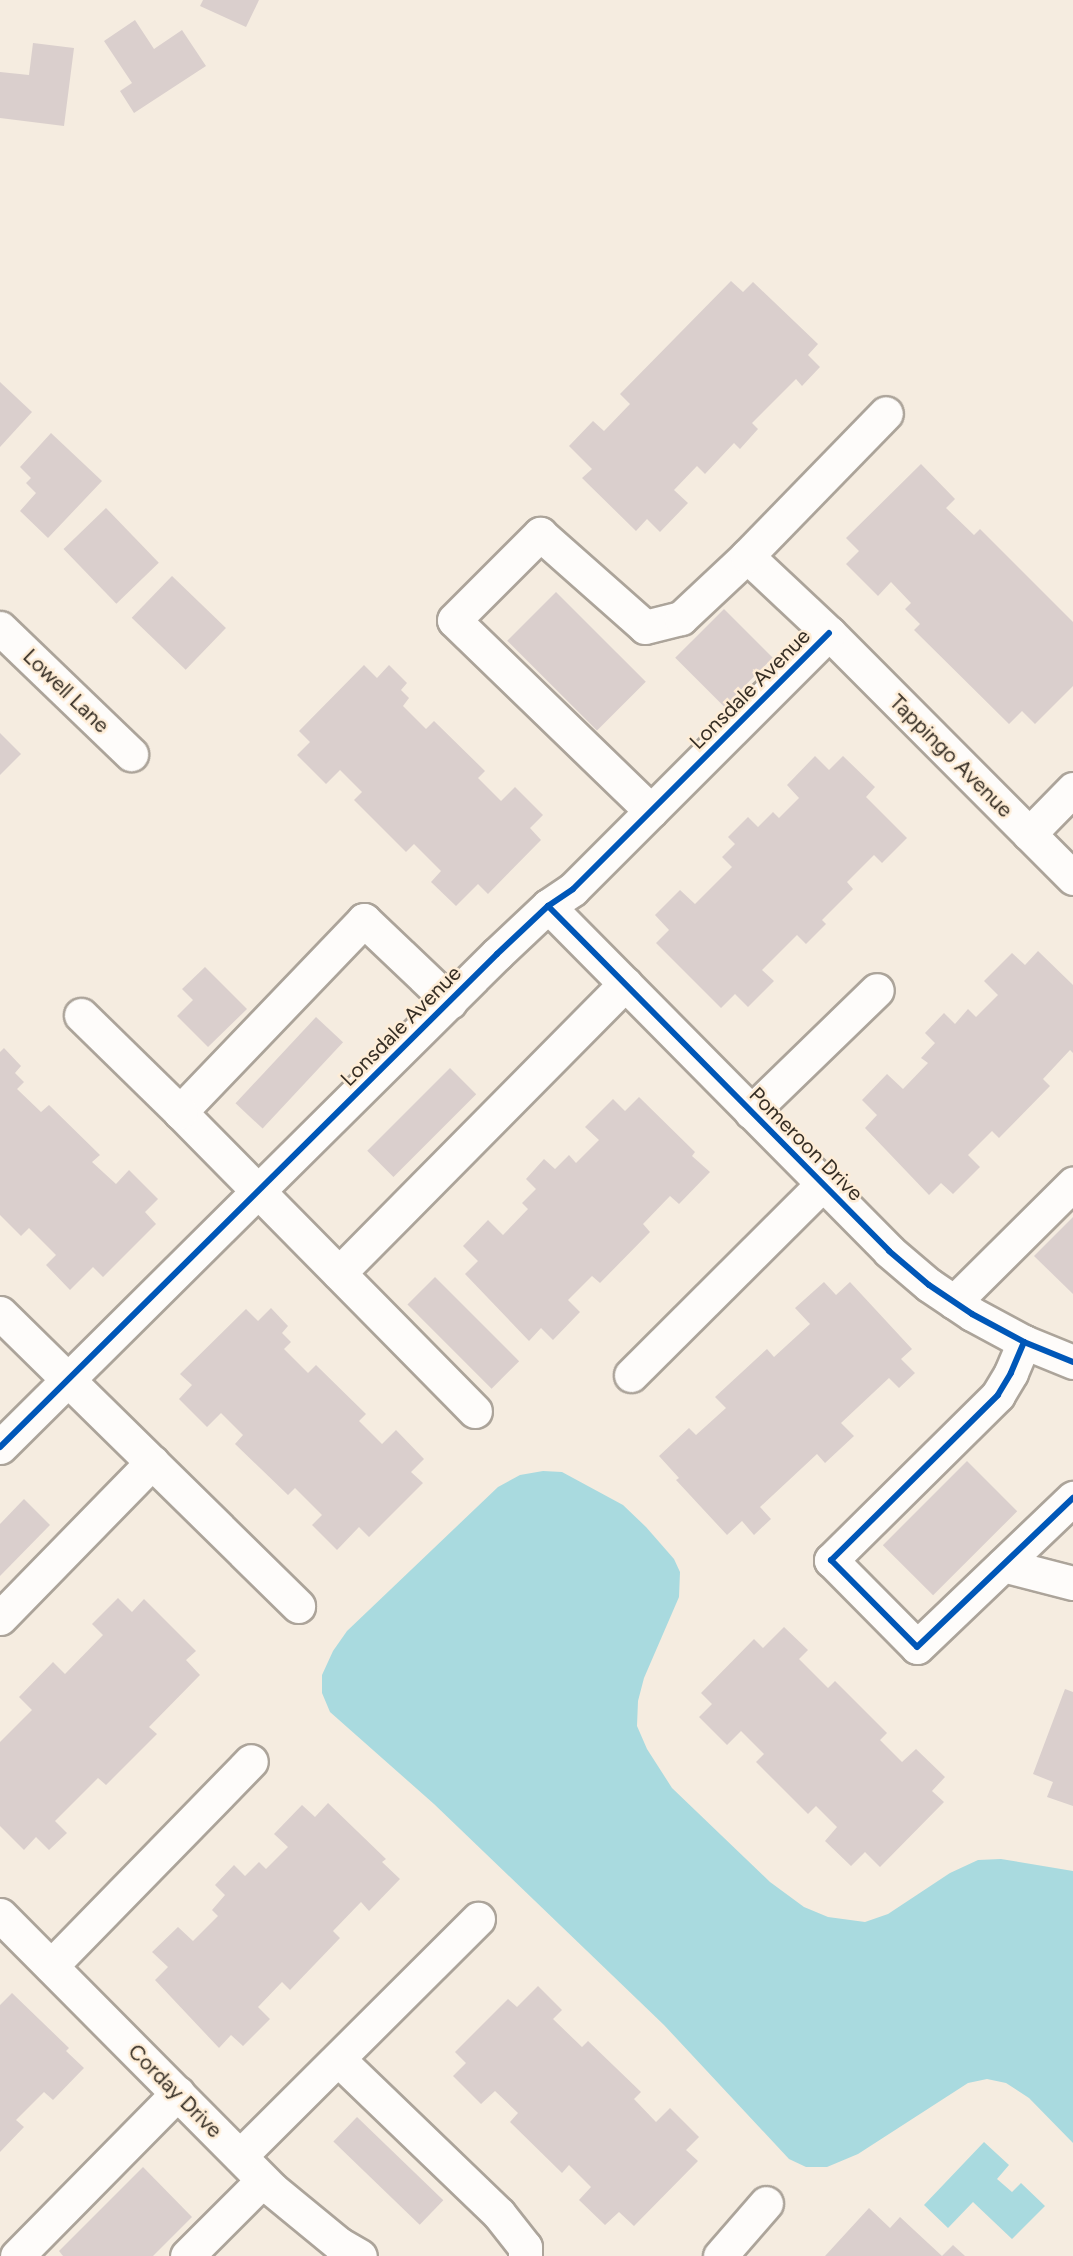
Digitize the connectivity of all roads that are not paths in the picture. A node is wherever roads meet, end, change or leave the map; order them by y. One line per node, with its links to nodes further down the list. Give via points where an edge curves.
1 (886, 413): 2 (street)
2 (747, 556): 4 (street, Tappingo Avenue); 7 (street, via 681,618 645,627 540,534 454,620)
3 (0, 628): 5 (street, Lowell Lane)
4 (829, 633): 7 (street, Lonsdale Avenue); 8 (street, Tappingo Avenue)
5 (131, 754)
6 (1073, 789): 8 (street)
7 (651, 811): 10 (street, Lonsdale Avenue, via 573,889)
8 (1029, 834): 9 (street, Tappingo Avenue)
9 (1073, 878)
10 (548, 906): 11 (street, Pomeroon Drive); 13 (street, Lonsdale Avenue)
11 (625, 984): 15 (street, Pomeroon Drive); 20 (street)
12 (877, 990): 15 (street)
13 (450, 1002): 16 (street, via 364,920); 19 (street, Lonsdale Avenue)
14 (81, 1015): 16 (street)
15 (751, 1112): 17 (street, Pomeroon Drive)
16 (180, 1113): 19 (street)
17 (823, 1184): 21 (street, Pomeroon Drive, via 889,1251); 25 (street)
18 (1073, 1184): 21 (street)
19 (257, 1192): 20 (street); 26 (street, Lonsdale Avenue)
20 (339, 1273): 27 (street)
21 (954, 1302): 23 (street, Pomeroon Drive)
22 (0, 1313): 26 (street)
23 (1024, 1342): 24 (street, Pomeroon Drive); 31 (street, via 998,1395 831,1560 917,1647)
24 (1073, 1362)
25 (630, 1375)
26 (69, 1379): 28 (street, Lonsdale Avenue); 29 (street)
27 (475, 1411)
28 (0, 1447)
29 (152, 1462): 33 (street); 34 (street)
30 (1073, 1498): 31 (street)
31 (1003, 1565): 32 (street)
32 (1073, 1583)
33 (298, 1606)
34 (0, 1618)
35 (251, 1761): 38 (street)
36 (0, 1914): 38 (street, Corday Drive)
37 (478, 1918): 39 (street)
38 (51, 1966): 40 (street, Corday Drive)
39 (338, 2059): 41 (street); 47 (street, via 499,2214 525,2247)
40 (178, 2093): 41 (street, Corday Drive); 44 (street)
41 (240, 2156): 42 (street, Corday Drive)
42 (263, 2180): 45 (street); 46 (street, Corday Drive, via 295,2210)
43 (766, 2203): 48 (street)
44 (17, 2256)
45 (187, 2256)
46 (360, 2256)
47 (525, 2256)
48 (720, 2256)

